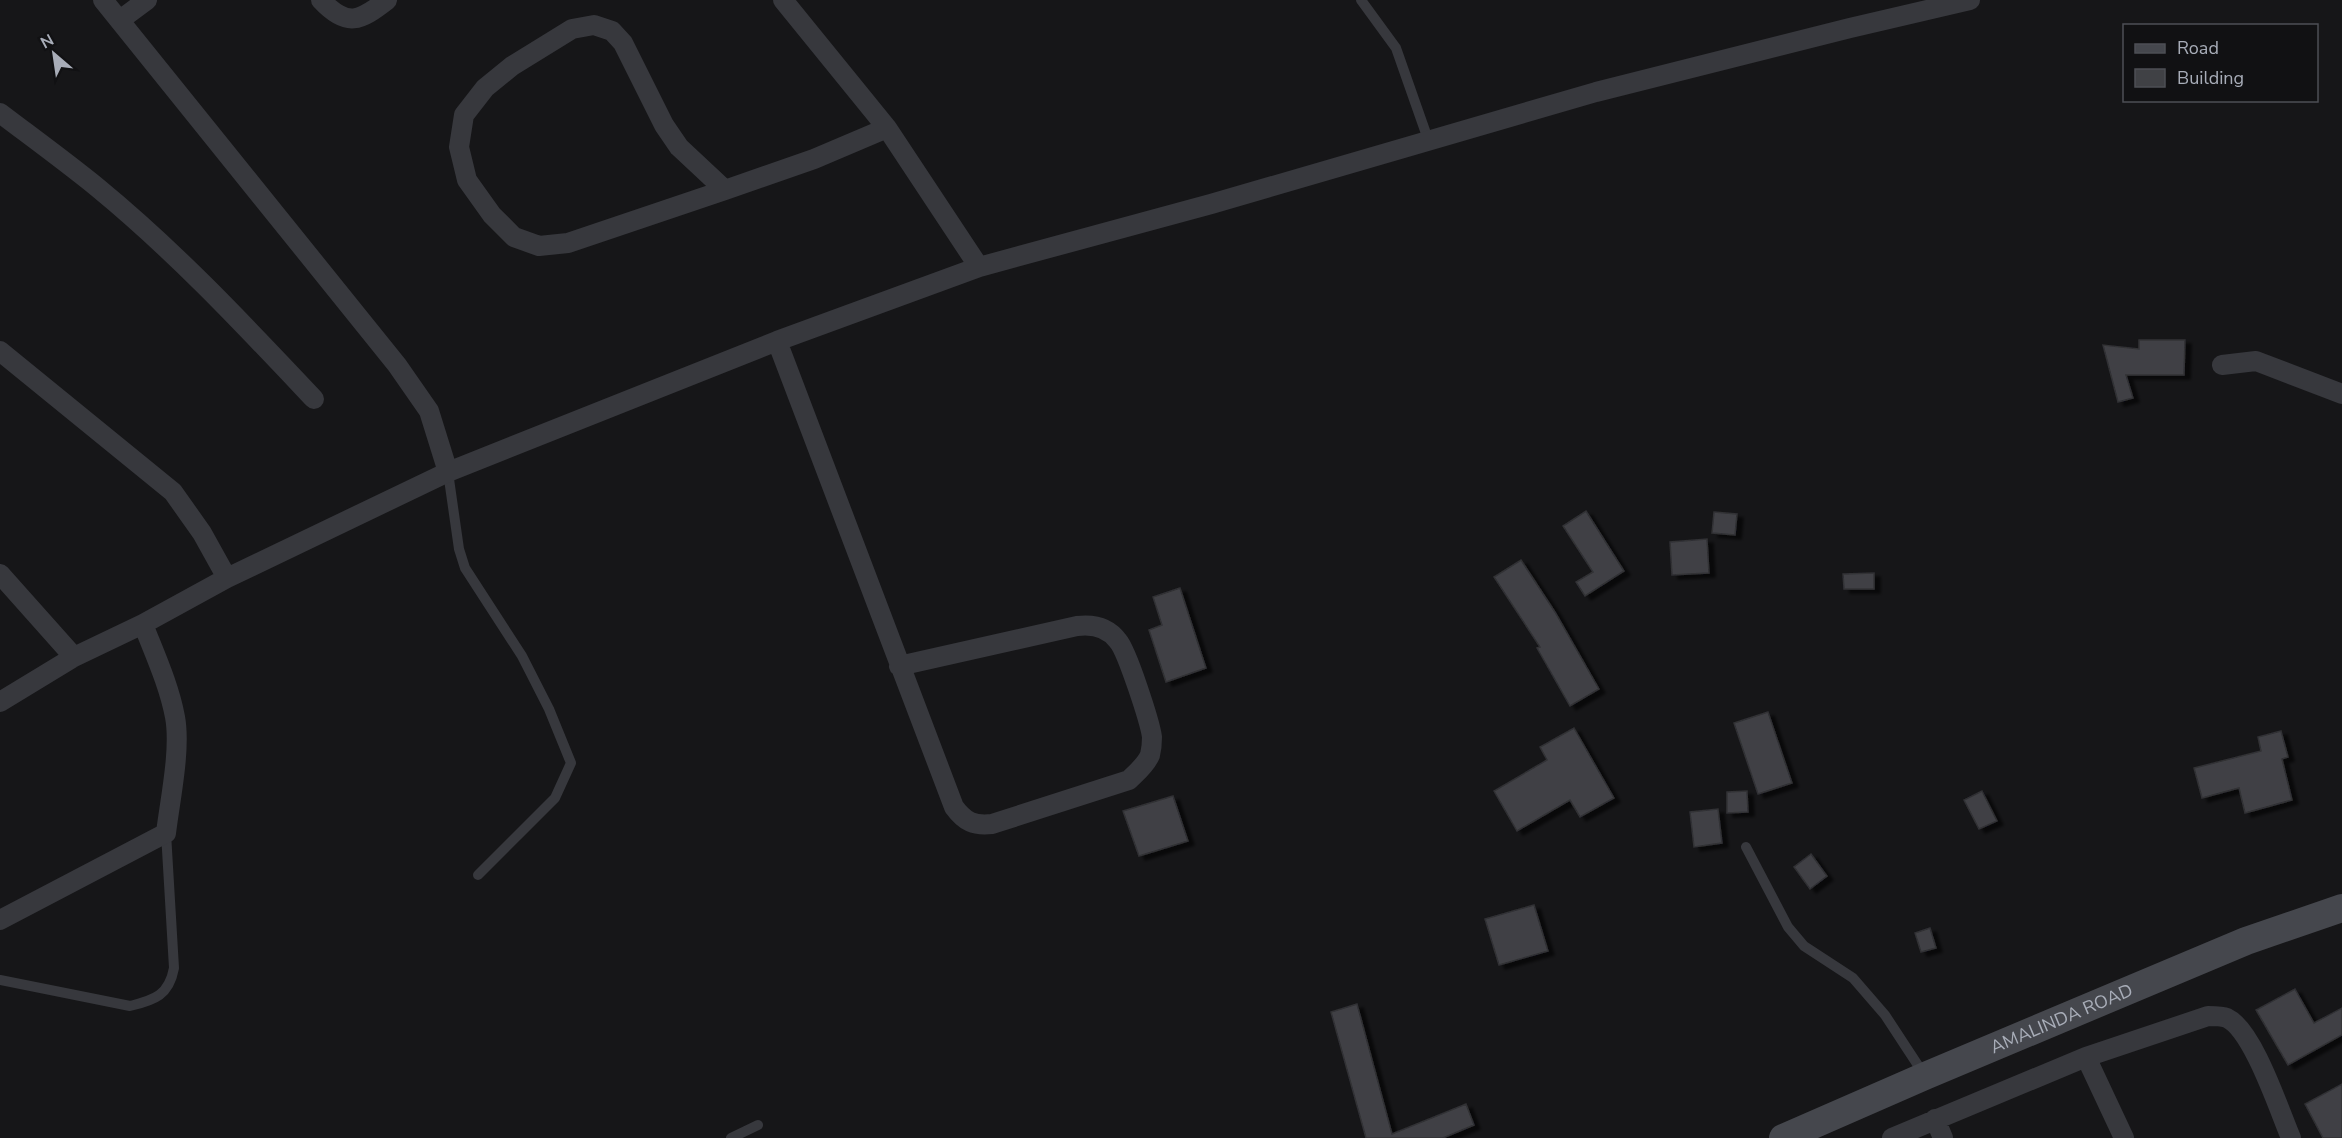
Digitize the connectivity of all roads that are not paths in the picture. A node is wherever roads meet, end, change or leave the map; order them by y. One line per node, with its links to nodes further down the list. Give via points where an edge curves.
1 (103, 0): 8 (street)
2 (147, 0): 8 (street)
3 (321, 0): 4 (street, via 335,14 352,19 369,14)
4 (387, 0)
5 (783, 0): 10 (street)
6 (1361, 0): 11 (lane, via 1396,48)
7 (1970, 0): 11 (street, via 1596,92)
8 (120, 20): 19 (street, via 397,365 429,411)
9 (0, 113): 18 (street, via 148,232 222,302)
10 (887, 128): 12 (street); 13 (street)
11 (1429, 142): 13 (street)
12 (725, 190): 12 (street, via 679,147 623,43 612,31 594,25 572,29 512,66 485,88 464,115 459,147 467,180 514,237 539,246 568,243)
13 (979, 267): 14 (street)
14 (777, 341): 19 (street); 24 (street)
15 (0, 351): 21 (street, via 173,492)
16 (2222, 365): 17 (street, via 2256,361)
17 (2342, 394)
18 (314, 399)
19 (448, 472): 21 (street); 28 (lane, via 465,568 522,656 572,763 555,798)
20 (0, 574): 23 (street)
21 (227, 578): 22 (street)
22 (143, 624): 23 (street); 26 (street, via 176,718)
23 (74, 657): 25 (street)
24 (899, 666): 24 (street, via 954,807 963,819 978,825 992,824 1129,780 1150,755 1152,739 1147,716 1119,641 1093,624)
25 (0, 702)
26 (166, 833): 30 (street); 31 (lane, via 174,968 171,983 162,994 130,1006)
27 (1746, 847): 33 (lane, via 1788,927 1804,946 1853,978 1885,1015)
28 (478, 875)
29 (2342, 908): 33 (street, AMALINDA ROAD, via 2247,941)
30 (0, 920)
31 (0, 980)
32 (2086, 1057): 34 (street); 40 (street); 41 (street, via 2208,1016 2226,1017 2239,1027 2254,1050)
33 (1925, 1076): 37 (street, AMALINDA ROAD)
34 (1935, 1119): 38 (street); 39 (street)
35 (758, 1125): 36 (lane)
36 (731, 1138)
37 (1783, 1138)
38 (1892, 1138)
39 (1943, 1138)
40 (2124, 1138)
41 (2290, 1138)

